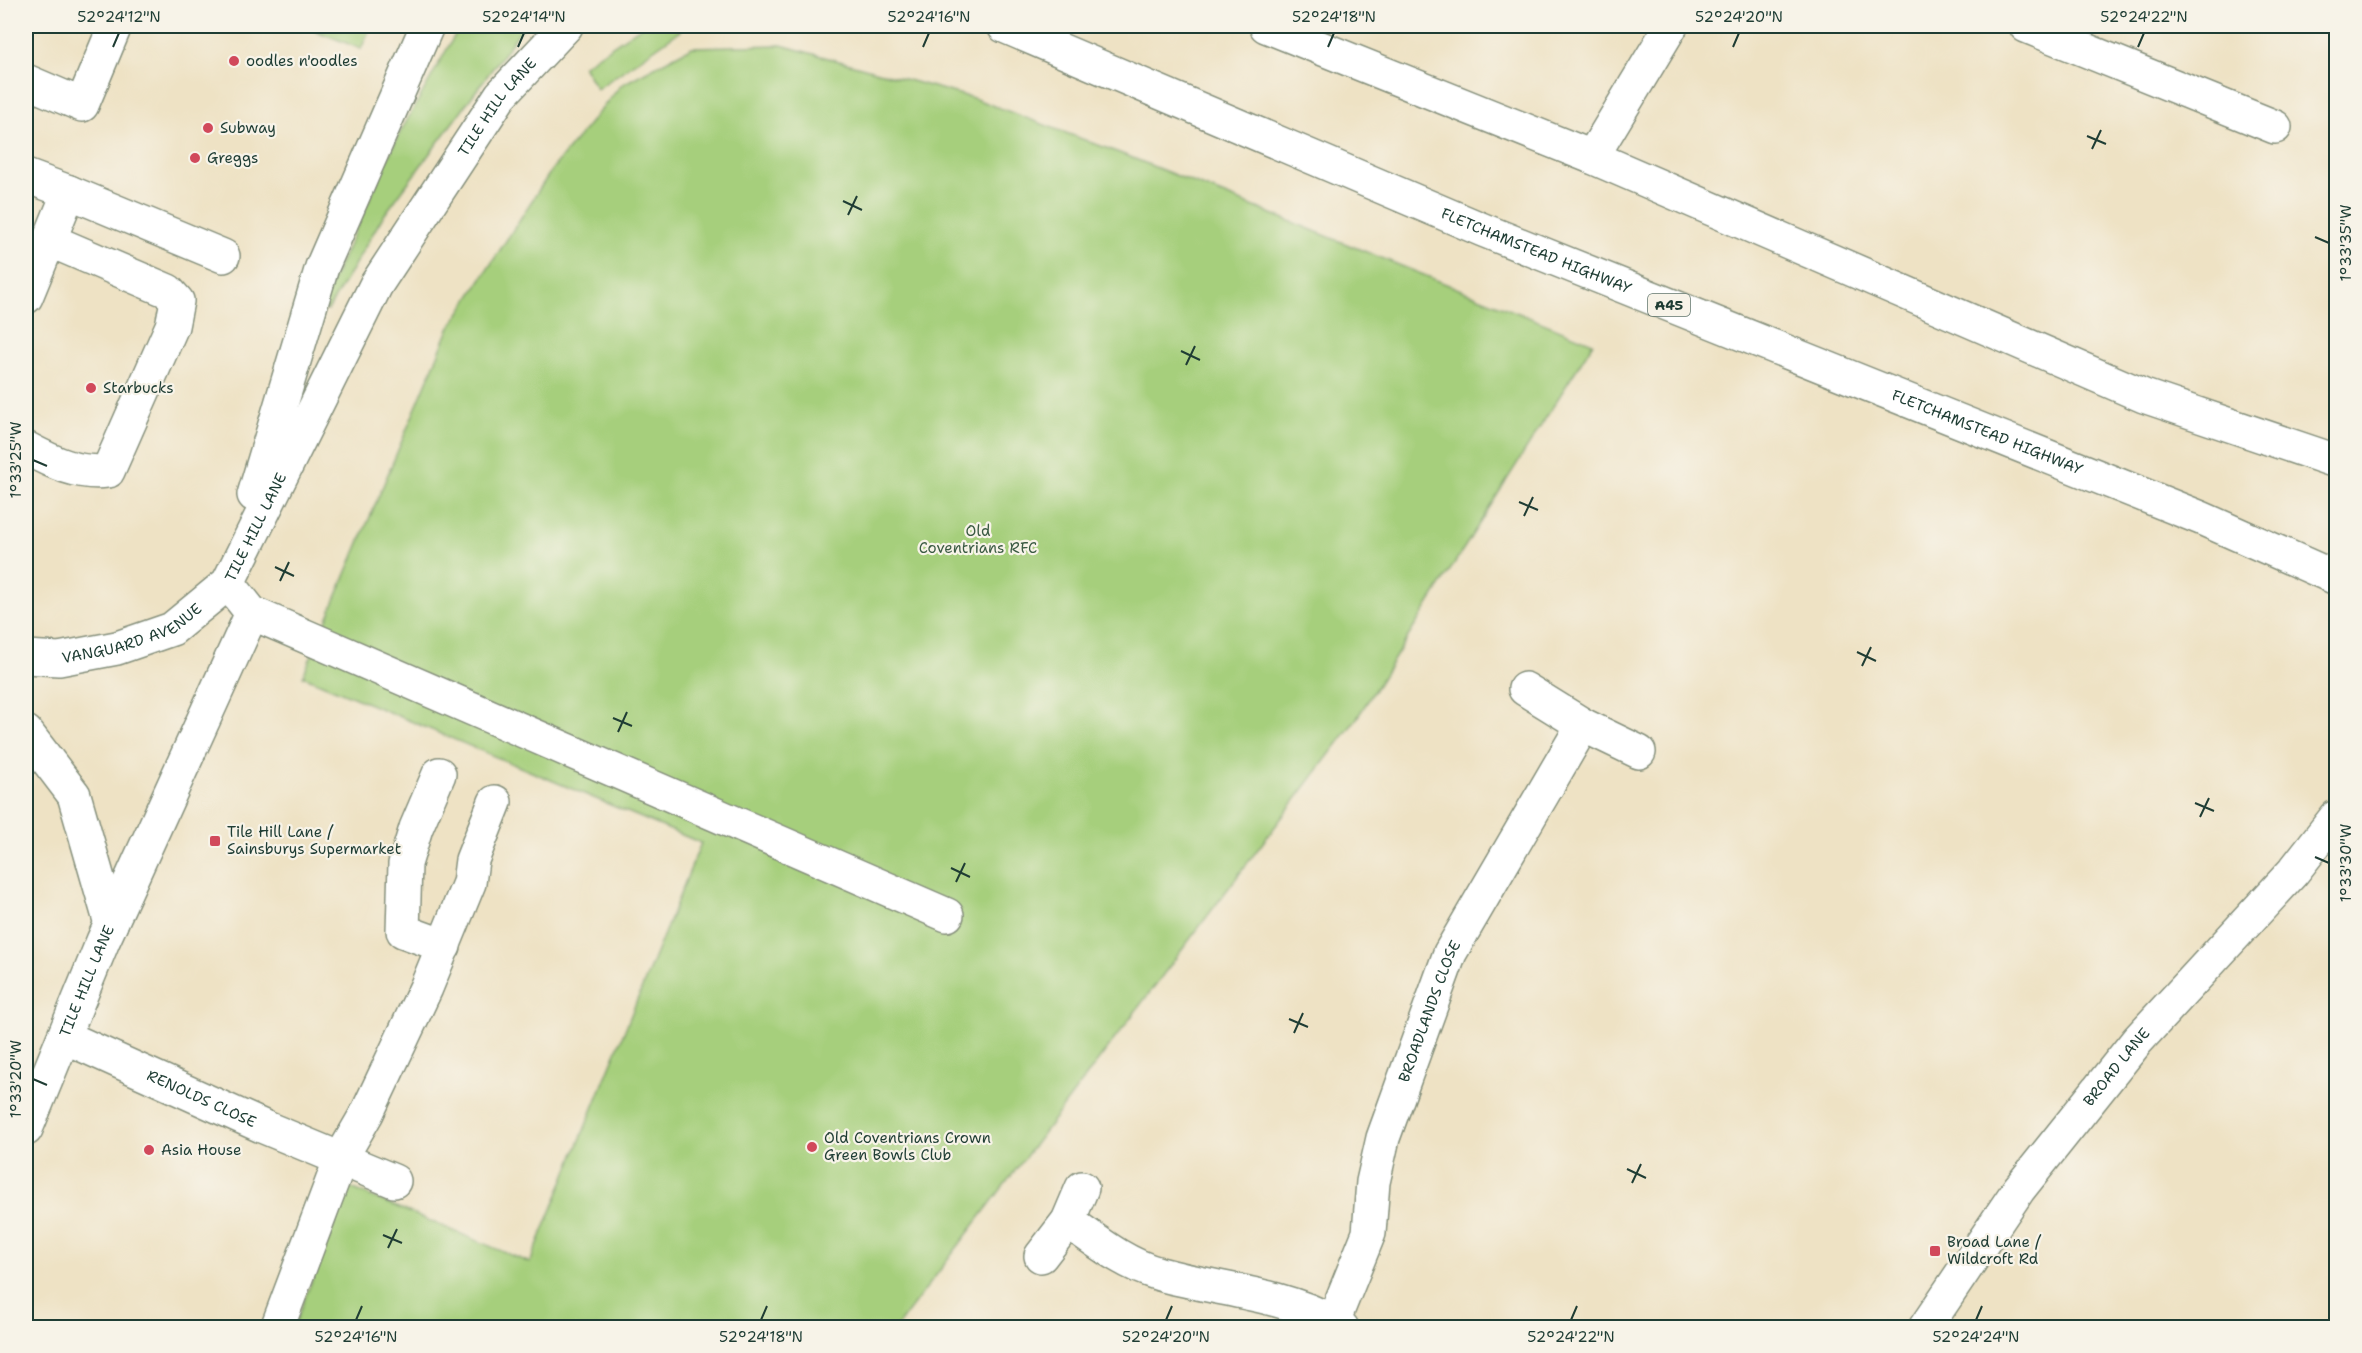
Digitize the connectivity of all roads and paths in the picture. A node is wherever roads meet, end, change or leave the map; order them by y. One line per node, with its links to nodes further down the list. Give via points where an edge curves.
1 (115, 26): 8 (main road, via 82,105)
2 (427, 26): 19 (main road, via 322,267)
3 (566, 26): 19 (main road, TILE HILL LANE, via 501,95 376,285)
4 (1004, 26): 18 (main road, FLETCHAMSTEAD HIGHWAY / A45, via 1483,230 2201,518)
5 (1266, 26): 10 (main road)
6 (1671, 26): 10 (main road)
7 (2026, 26): 9 (main road)
8 (26, 81)
9 (2275, 127)
10 (1592, 157): 17 (main road, via 2144,396)
11 (26, 176): 12 (main road)
12 (69, 192): 13 (main road); 14 (main road)
13 (50, 240): 15 (main road); 16 (main road, via 168,291 177,301 172,326 108,471 90,474 55,464)
14 (223, 256)
15 (26, 297)
16 (26, 448)
17 (2337, 462)
18 (2337, 578)
19 (228, 583): 20 (main road, TILE HILL LANE); 21 (main road, VANGUARD AVENUE, via 172,629 117,648 59,659)
20 (252, 613): 29 (main road); 30 (main road, TILE HILL LANE)
21 (26, 657)
22 (1526, 689): 23 (main road)
23 (1583, 725): 25 (main road); 39 (main road, BROADLANDS CLOSE, via 1450,953 1383,1138 1373,1182 1369,1233)
24 (26, 732): 30 (main road, via 74,795)
25 (1639, 753)
26 (439, 774): 31 (main road, via 405,864 403,931)
27 (495, 802): 31 (main road)
28 (2335, 822): 41 (main road, BROAD LANE, via 2137,1041 2019,1189)
29 (947, 915)
30 (111, 924): 32 (main road, TILE HILL LANE)
31 (444, 946): 34 (main road, via 367,1113)
32 (65, 1037): 33 (main road, TILE HILL LANE); 34 (main road, RENOLDS CLOSE)
33 (26, 1129)
34 (341, 1158): 35 (main road, RENOLDS CLOSE); 40 (main road)
35 (394, 1180)
36 (1082, 1188): 37 (main road)
37 (1068, 1221): 38 (main road); 39 (main road, BROADLANDS CLOSE, via 1118,1256 1157,1274 1308,1308)
38 (1041, 1256)
39 (1338, 1325)
40 (277, 1328)
41 (1925, 1328)

